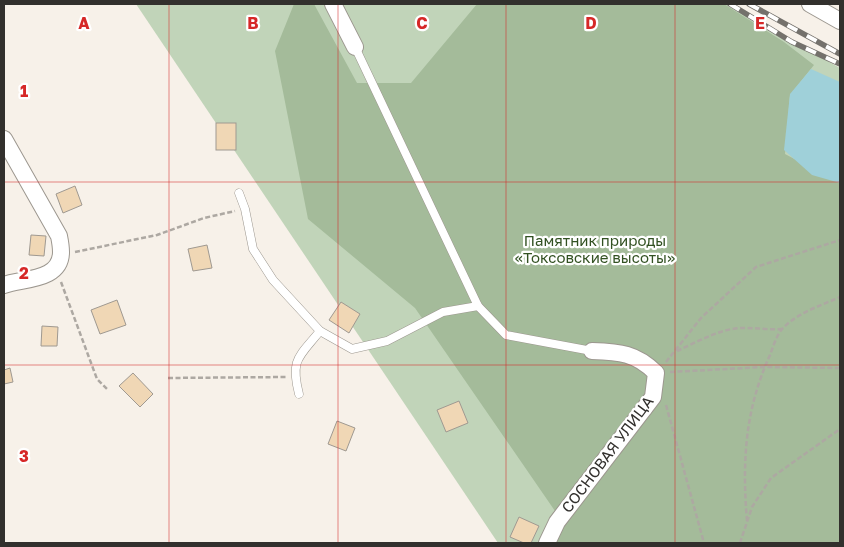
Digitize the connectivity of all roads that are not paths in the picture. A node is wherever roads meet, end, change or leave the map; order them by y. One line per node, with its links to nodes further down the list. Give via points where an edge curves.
1 (333, 4): 4 (street)
2 (810, 4): 3 (street)
3 (840, 21)
4 (356, 47): 8 (lane)
5 (4, 139): 7 (street, via 59,236 58,261 39,278)
6 (239, 193): 9 (lane, via 252,249 273,280)
7 (4, 286)
8 (478, 306): 9 (lane, via 443,312 387,341 352,348); 10 (lane, via 506,335)
9 (320, 331): 11 (lane, via 297,359 295,376)
10 (592, 352): 12 (street, СОСНОВАЯ УЛИЦА, via 620,352 645,362 656,373 653,397 556,522)
11 (300, 394)
12 (547, 543)

